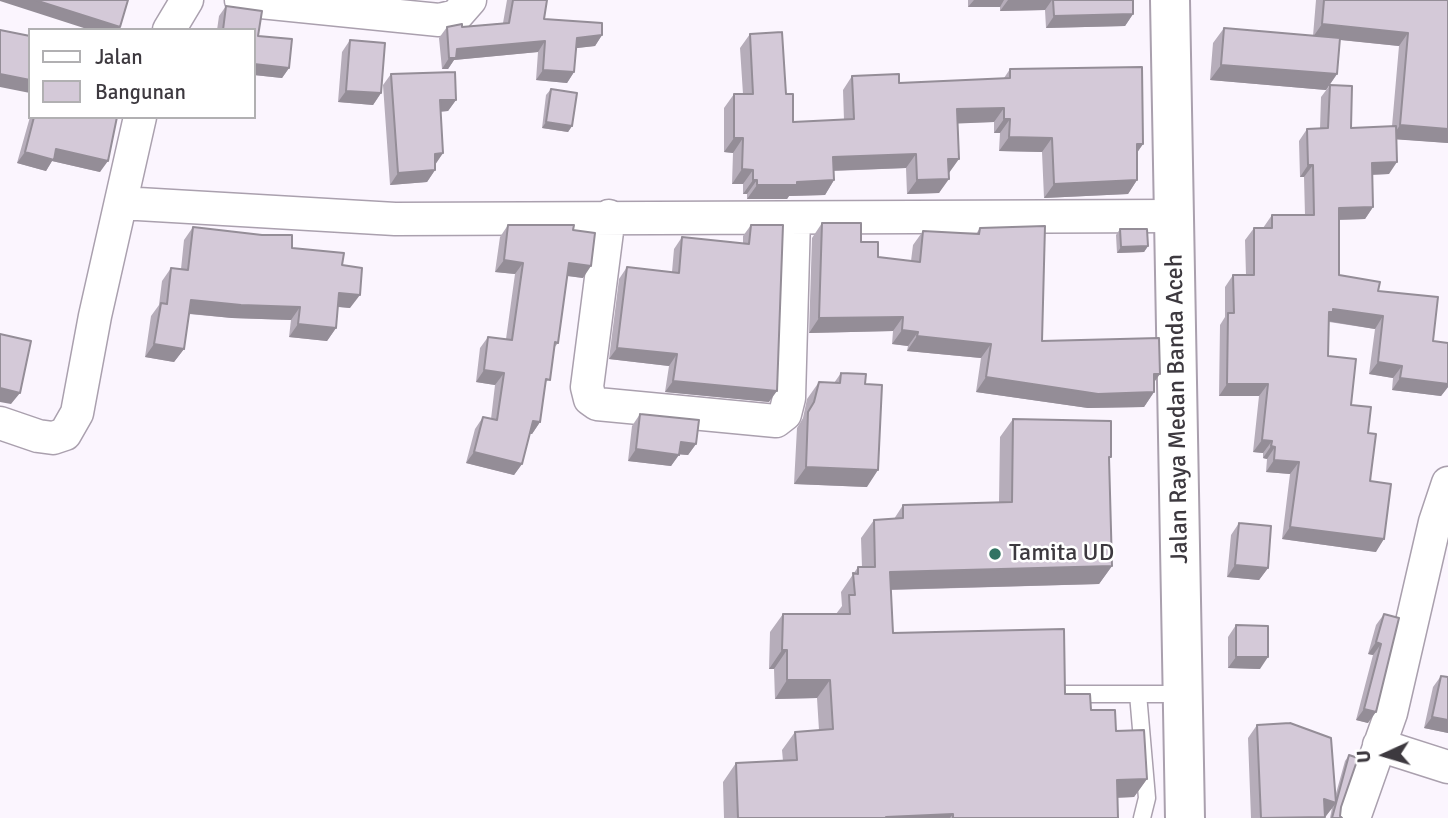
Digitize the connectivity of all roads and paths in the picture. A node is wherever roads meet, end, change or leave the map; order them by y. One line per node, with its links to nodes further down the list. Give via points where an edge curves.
1 (187, 0): 5 (street)
2 (242, 0): 3 (street, via 439,20 456,16)
3 (470, 0)
4 (1170, 0): 9 (highway, Jalan Raya Medan Banda Aceh)
5 (170, 28)
6 (140, 119): 7 (street)
7 (121, 203): 8 (street, via 395,219); 11 (street, via 77,413 65,434 53,438)
8 (609, 216): 10 (street); 10 (street, via 587,387 590,399 597,404 776,421 785,414 789,398)
9 (1174, 216): 10 (street); 15 (highway, Jalan Raya Medan Banda Aceh)
10 (794, 218)
11 (0, 423)
12 (1448, 483): 16 (street)
13 (1066, 694): 14 (lane)
14 (1138, 694): 15 (lane); 18 (lane, via 1147,798)
15 (1184, 694): 19 (highway, Jalan Raya Medan Banda Aceh)
16 (1379, 745): 17 (street); 20 (street)
17 (1448, 767)
18 (1142, 818)
19 (1185, 818)
20 (1354, 818)

